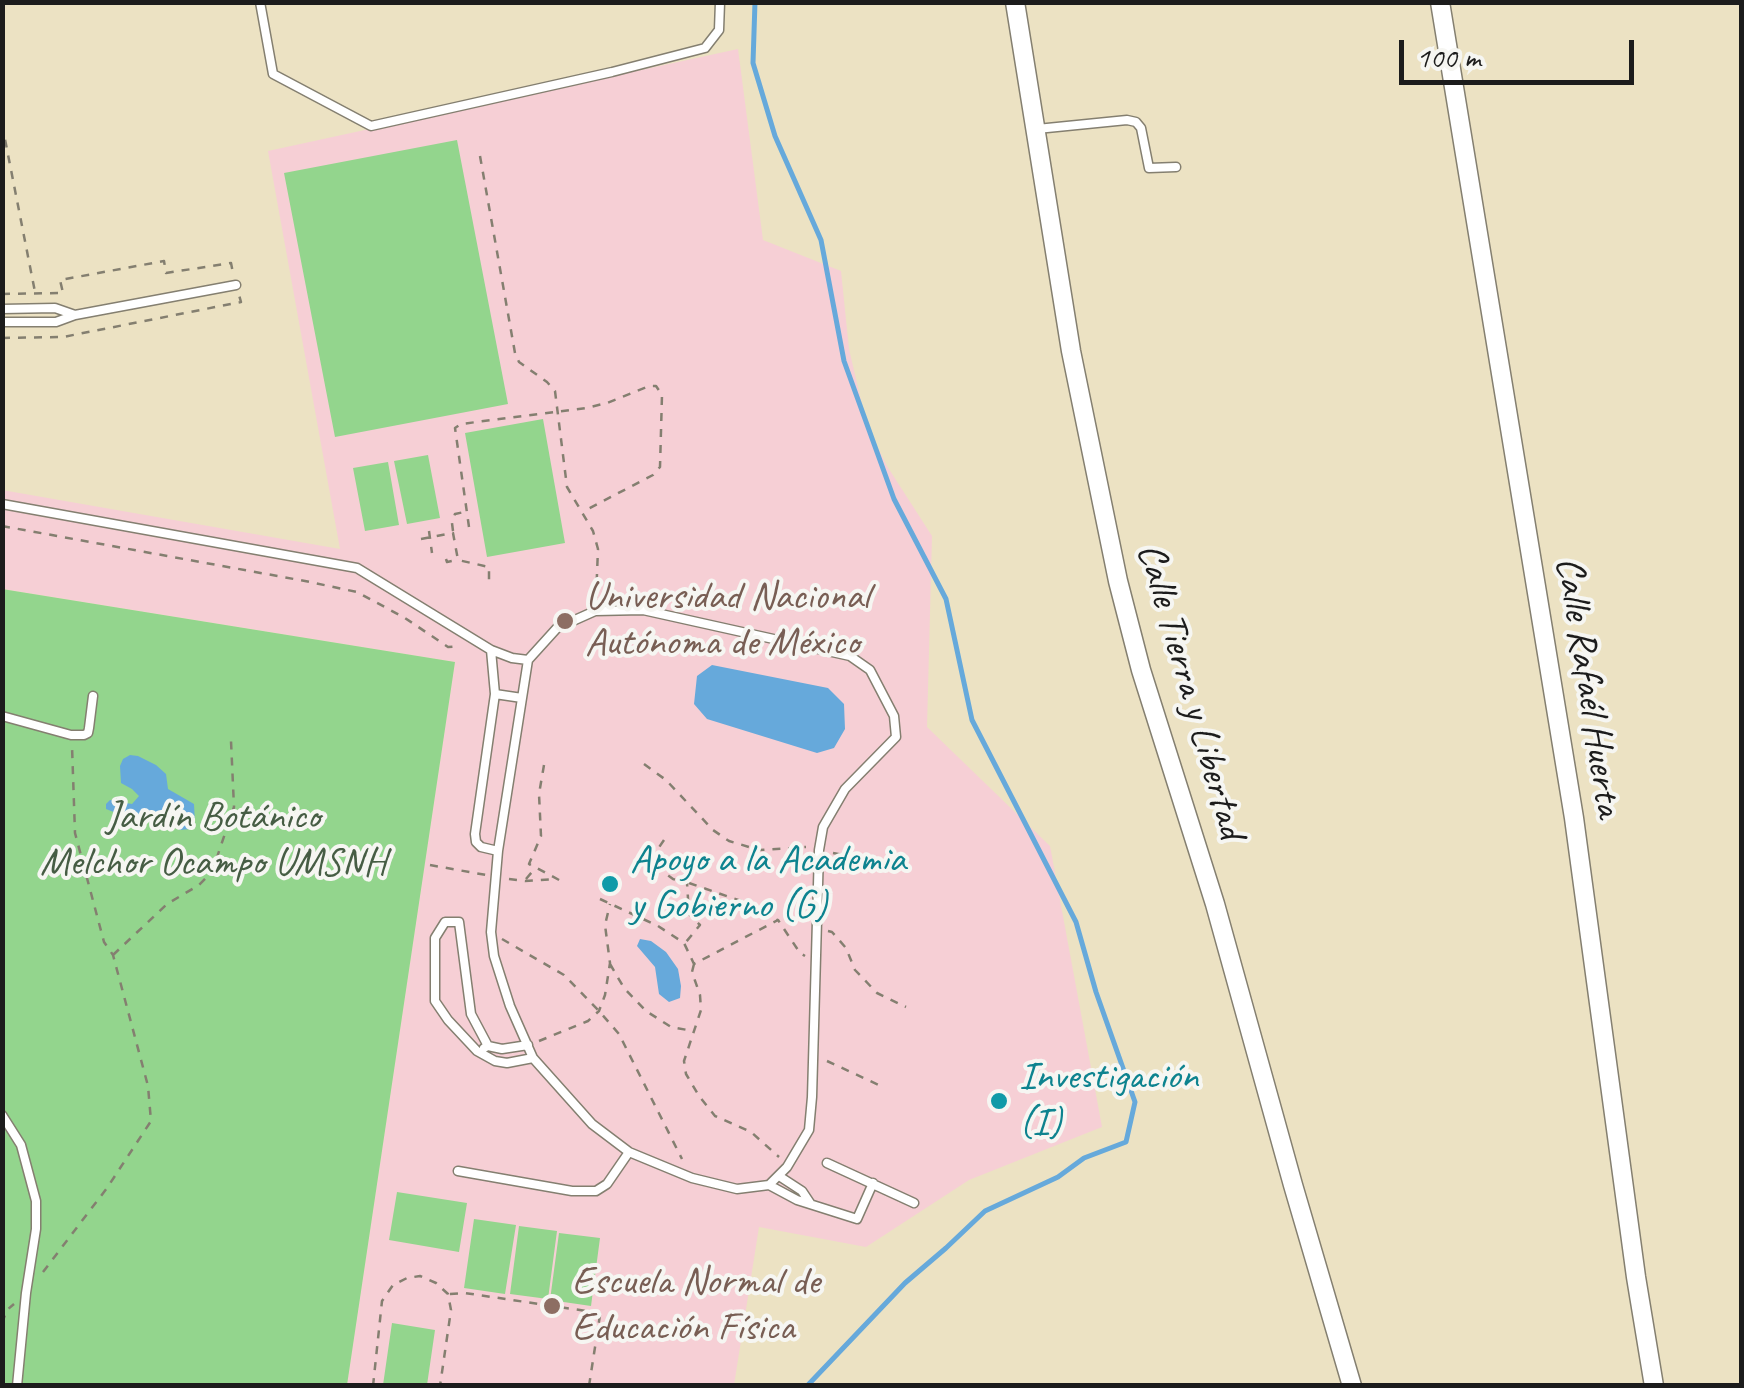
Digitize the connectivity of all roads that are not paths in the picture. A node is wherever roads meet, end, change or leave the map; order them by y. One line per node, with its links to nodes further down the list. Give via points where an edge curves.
1 (260, 2): 2 (lane, via 273,74 371,126 705,48 719,30)
2 (720, 2)
3 (1015, 2): 5 (street, Calle Tierra y Libertad)
4 (1440, 2): 34 (street, Calle Rafaél Huerta, via 1574,818)
5 (1037, 130): 6 (lane, via 1136,122 1150,168); 33 (street, Calle Tierra y Libertad, via 1118,581)
6 (1176, 167)
7 (236, 284): 9 (lane)
8 (2, 308): 9 (lane)
9 (75, 314): 10 (lane, via 56,322)
10 (2, 322)
11 (2, 504): 12 (lane, via 357,568)
12 (487, 647): 13 (lane); 14 (lane)
13 (528, 660): 16 (lane); 27 (lane, via 557,628 595,611 643,610 850,656 870,670 894,716 896,738 845,789 824,827 809,1130)
14 (495, 694): 16 (lane); 18 (lane, via 475,834 481,847)
15 (93, 696): 17 (lane, via 88,733 72,735)
16 (522, 698): 18 (lane)
17 (2, 716)
18 (498, 850): 19 (lane, via 494,956)
19 (528, 1045): 20 (lane); 22 (lane)
20 (488, 1046): 21 (lane); 21 (lane, via 471,1014 459,922 445,922 435,938 435,1000)
21 (477, 1052): 22 (lane, via 507,1063)
22 (534, 1058): 24 (lane, via 592,1124)
23 (2, 1115): 32 (lane, via 21,1146 36,1200)
24 (629, 1152): 26 (lane, via 596,1190); 29 (lane, via 692,1178 738,1188)
25 (827, 1163): 28 (lane)
26 (458, 1171)
27 (779, 1176): 29 (lane); 30 (lane)
28 (873, 1183): 30 (lane, via 857,1219); 31 (lane)
29 (770, 1185): 30 (lane)
30 (810, 1202)
31 (914, 1202)
32 (16, 1386)
33 (1352, 1386)
34 (1654, 1386)

